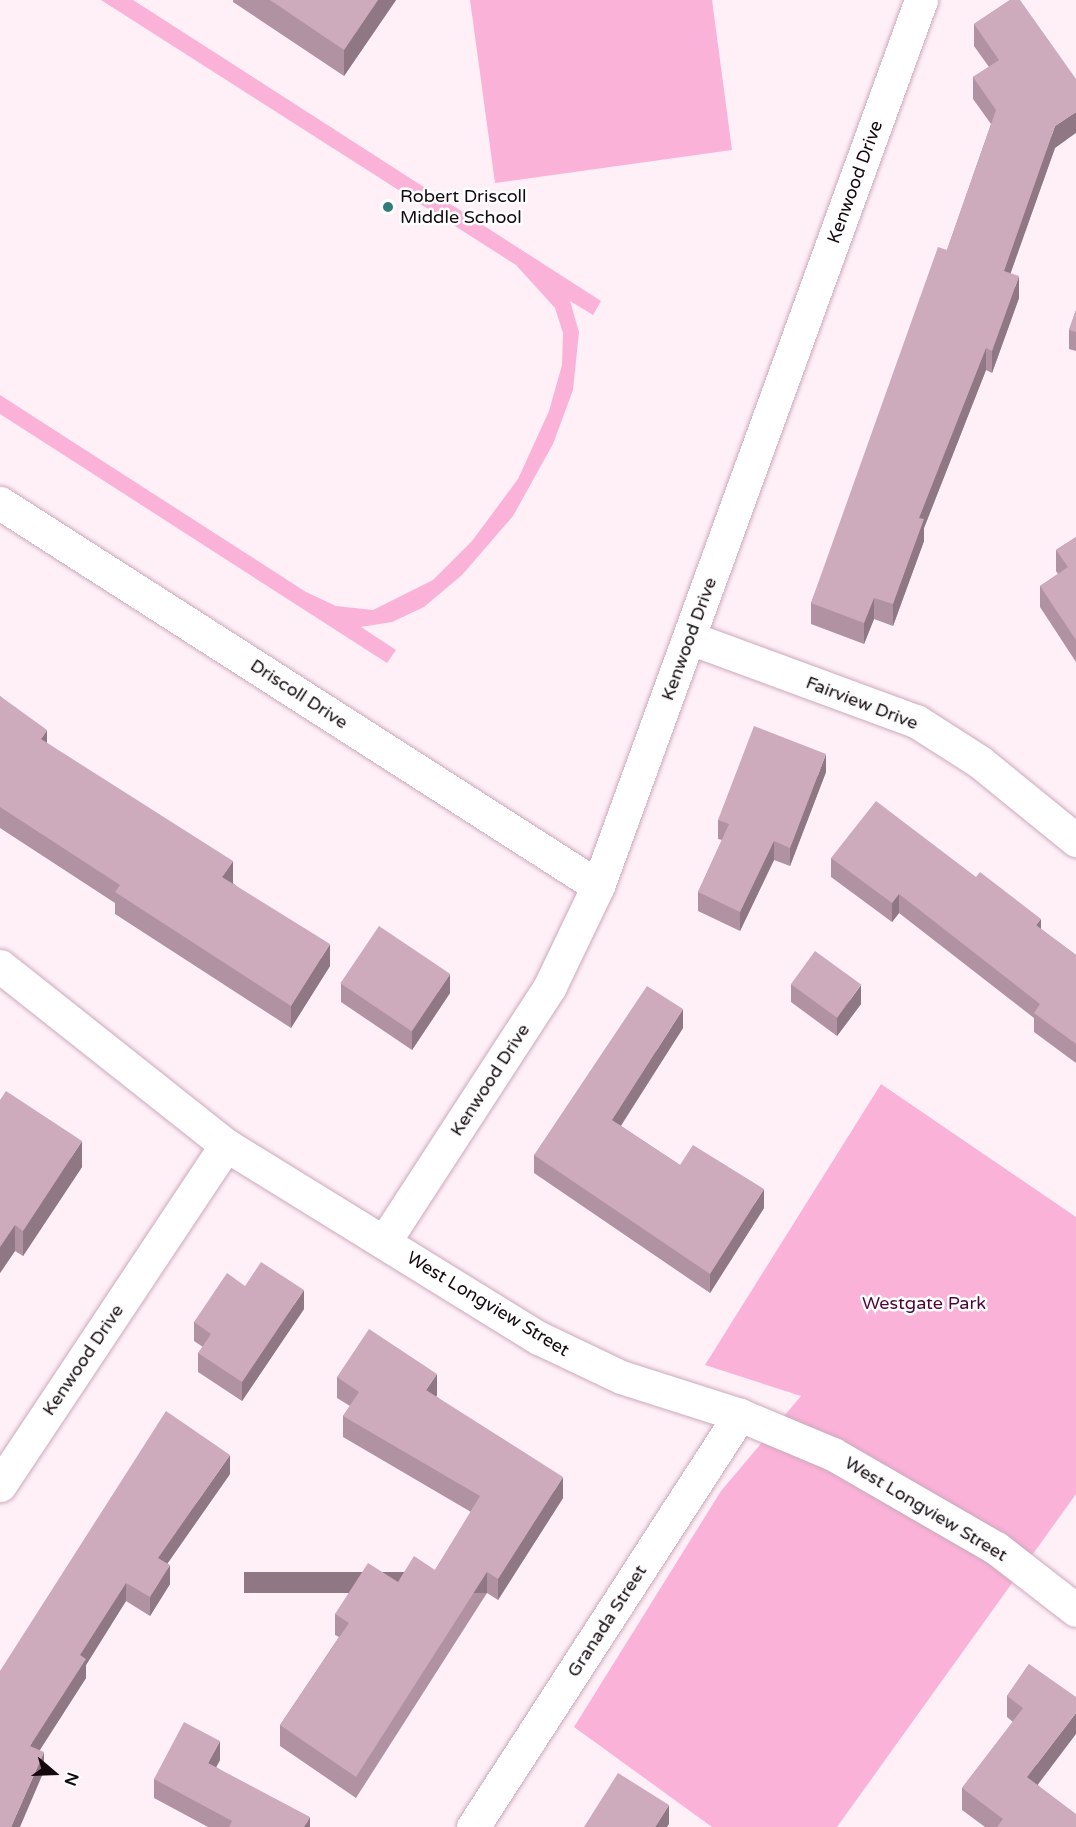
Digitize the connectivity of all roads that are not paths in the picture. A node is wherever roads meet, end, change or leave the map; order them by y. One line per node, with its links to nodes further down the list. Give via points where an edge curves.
1 (921, 0): 3 (street, Kenwood Drive)
2 (0, 503): 5 (street, Driscoll Drive)
3 (690, 638): 4 (street, Fairview Drive, via 916,721); 5 (street, Kenwood Drive)
4 (1070, 828)
5 (598, 886): 8 (street, Kenwood Drive, via 550,986)
6 (0, 966): 7 (street, West Longview Street)
7 (226, 1145): 8 (street, West Longview Street); 10 (street, Kenwood Drive)
8 (384, 1242): 9 (street, West Longview Street, via 539,1338 621,1377)
9 (740, 1415): 11 (street, West Longview Street, via 833,1454 986,1542); 12 (street, Granada Street)
10 (0, 1485)
11 (1076, 1610)
12 (473, 1827)

